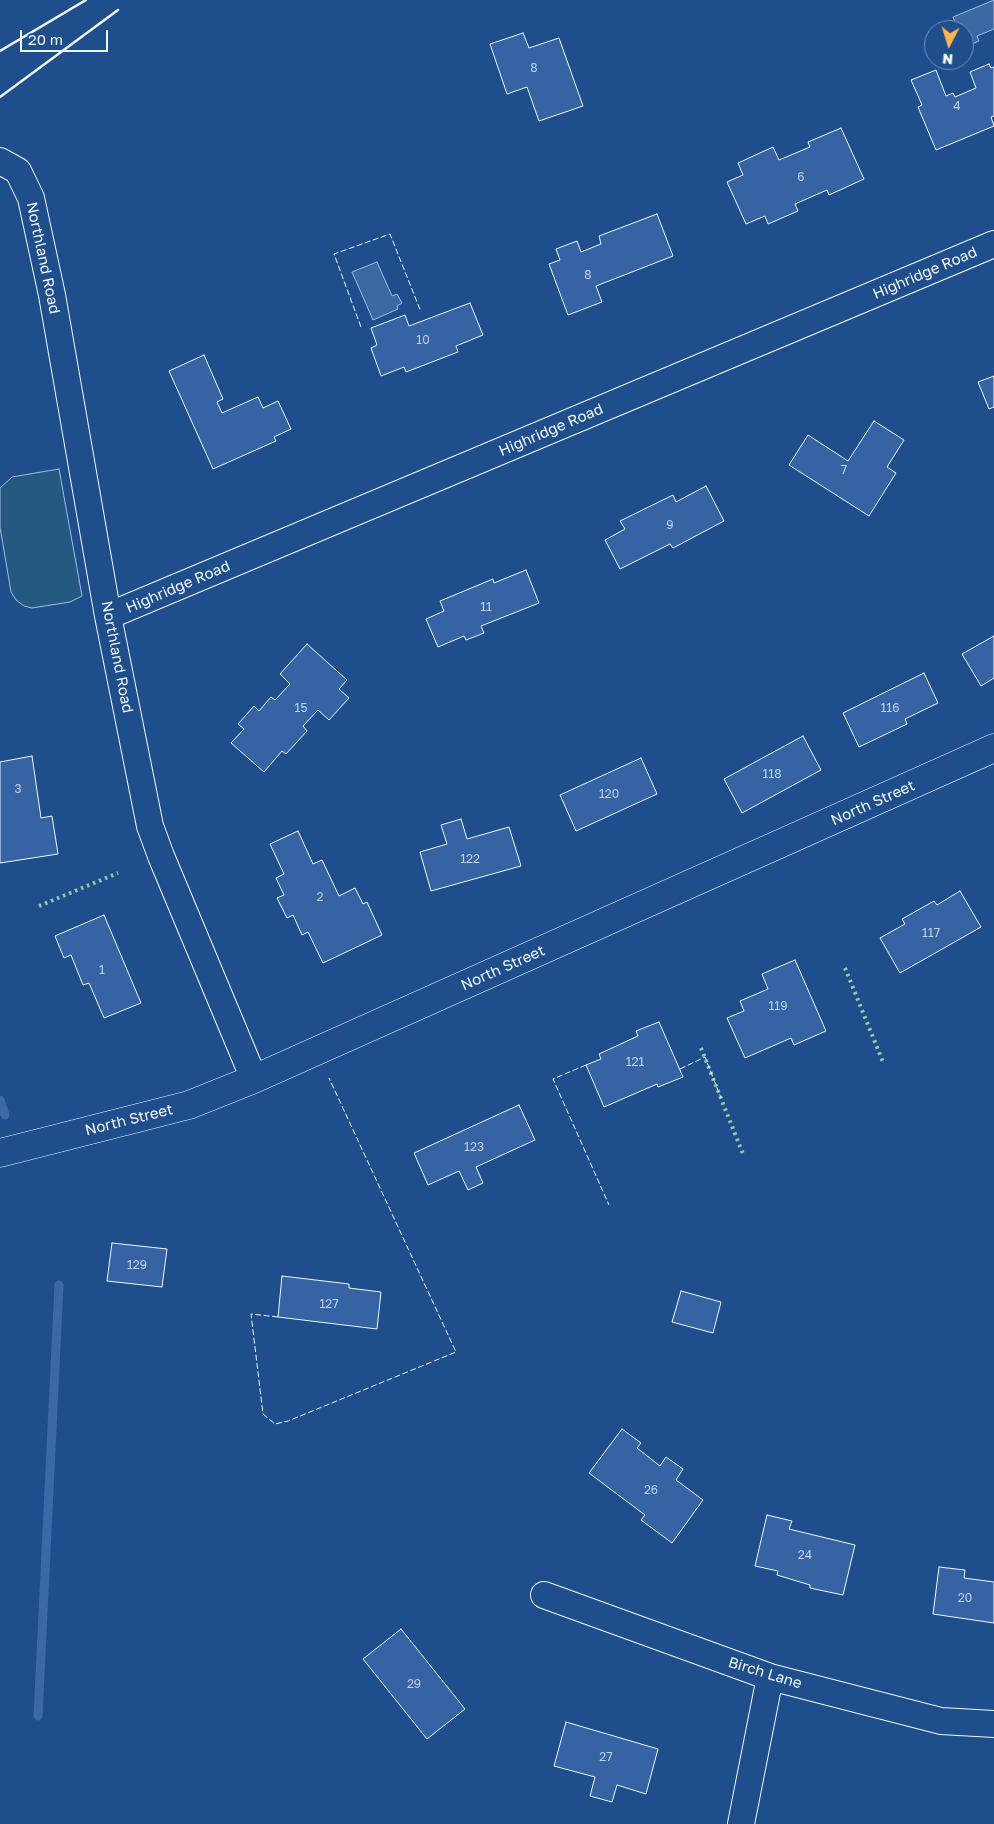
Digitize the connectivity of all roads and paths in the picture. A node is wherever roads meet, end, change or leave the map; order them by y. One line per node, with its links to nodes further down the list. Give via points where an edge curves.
1 (6, 163): 3 (street, Northland Road, via 23,178 31,198 52,295)
2 (994, 244): 3 (street, Highridge Road)
3 (108, 616): 5 (street, Northland Road, via 154,836)
4 (994, 748): 5 (street, North Street)
5 (254, 1079): 6 (street, North Street, via 189,1105)
6 (0, 1153)
7 (544, 1595): 8 (street, Birch Lane)
8 (770, 1677): 9 (street, Birch Lane, via 942,1720); 10 (street)
9 (994, 1724)
10 (741, 1824)

